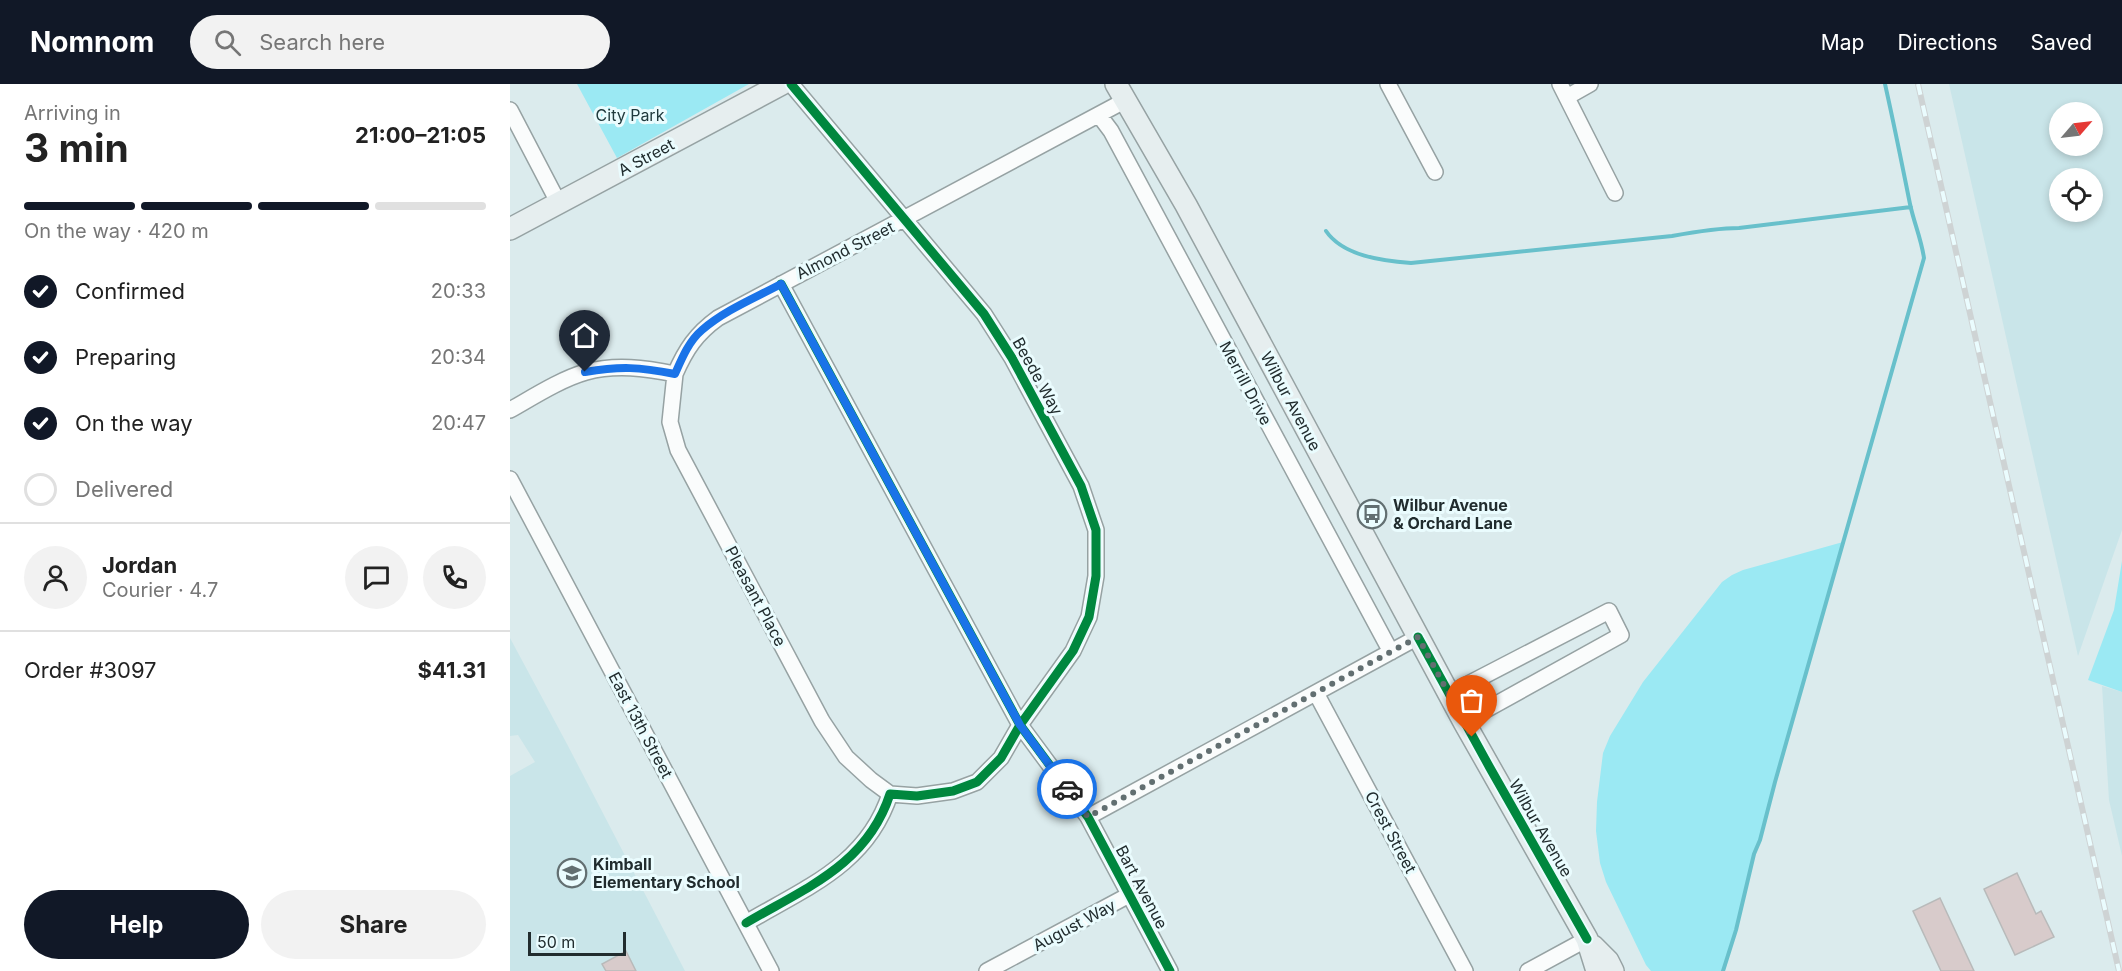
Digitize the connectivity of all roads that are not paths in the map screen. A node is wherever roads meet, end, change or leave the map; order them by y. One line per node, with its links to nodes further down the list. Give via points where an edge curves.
1 (782, 84): 11 (main road, A Street)
2 (791, 84): 12 (street, Beede Way)
3 (1388, 84): 9 (street)
4 (1590, 84): 5 (street)
5 (1563, 90): 10 (street)
6 (1121, 92): 8 (street, Almond Street); 18 (main road, Wilbur Avenue, via 1186,205)
7 (510, 110): 11 (street)
8 (1100, 115): 12 (street, Almond Street); 19 (street, Merrill Drive)
9 (1435, 172)
10 (1615, 194)
11 (558, 202): 13 (main road, A Street)
12 (906, 219): 14 (street, Almond Street); 23 (street, Beede Way, via 995,332 1081,486 1096,530 1096,576 1089,617 1074,651)
13 (510, 229)
14 (781, 284): 15 (street, Almond Street, via 701,331); 23 (street, Bart Avenue)
15 (675, 374): 16 (street, via 640,367 585,372); 24 (street, Pleasant Place, via 670,422 678,450 822,721 846,757)
16 (510, 410)
17 (510, 479): 27 (street, East 13th Street)
18 (1418, 637): 19 (street); 21 (main road, Wilbur Avenue)
19 (1391, 652): 20 (street)
20 (1316, 693): 25 (street); 32 (street, Crest Street)
21 (1449, 694): 22 (main road, Wilbur Avenue); 22 (street, via 1609,611 1622,635)
22 (1464, 722): 28 (main road, Wilbur Avenue)
23 (1020, 725): 24 (street, Beede Way, via 1001,758 976,782 953,791 917,796); 25 (street, Bart Avenue)
24 (890, 794): 27 (street, via 884,814 847,862)
25 (1088, 817): 26 (street, Bart Avenue)
26 (1129, 896): 30 (street, August Way); 31 (street, Bart Avenue)
27 (746, 923): 29 (street, East 13th Street)
28 (1587, 939): 33 (street); 34 (main road, Wilbur Avenue); 35 (main road, Wilbur Avenue)
29 (771, 971)
30 (987, 971)
31 (1170, 971)
32 (1465, 971)
33 (1528, 971)
34 (1597, 971)
35 (1613, 971)

